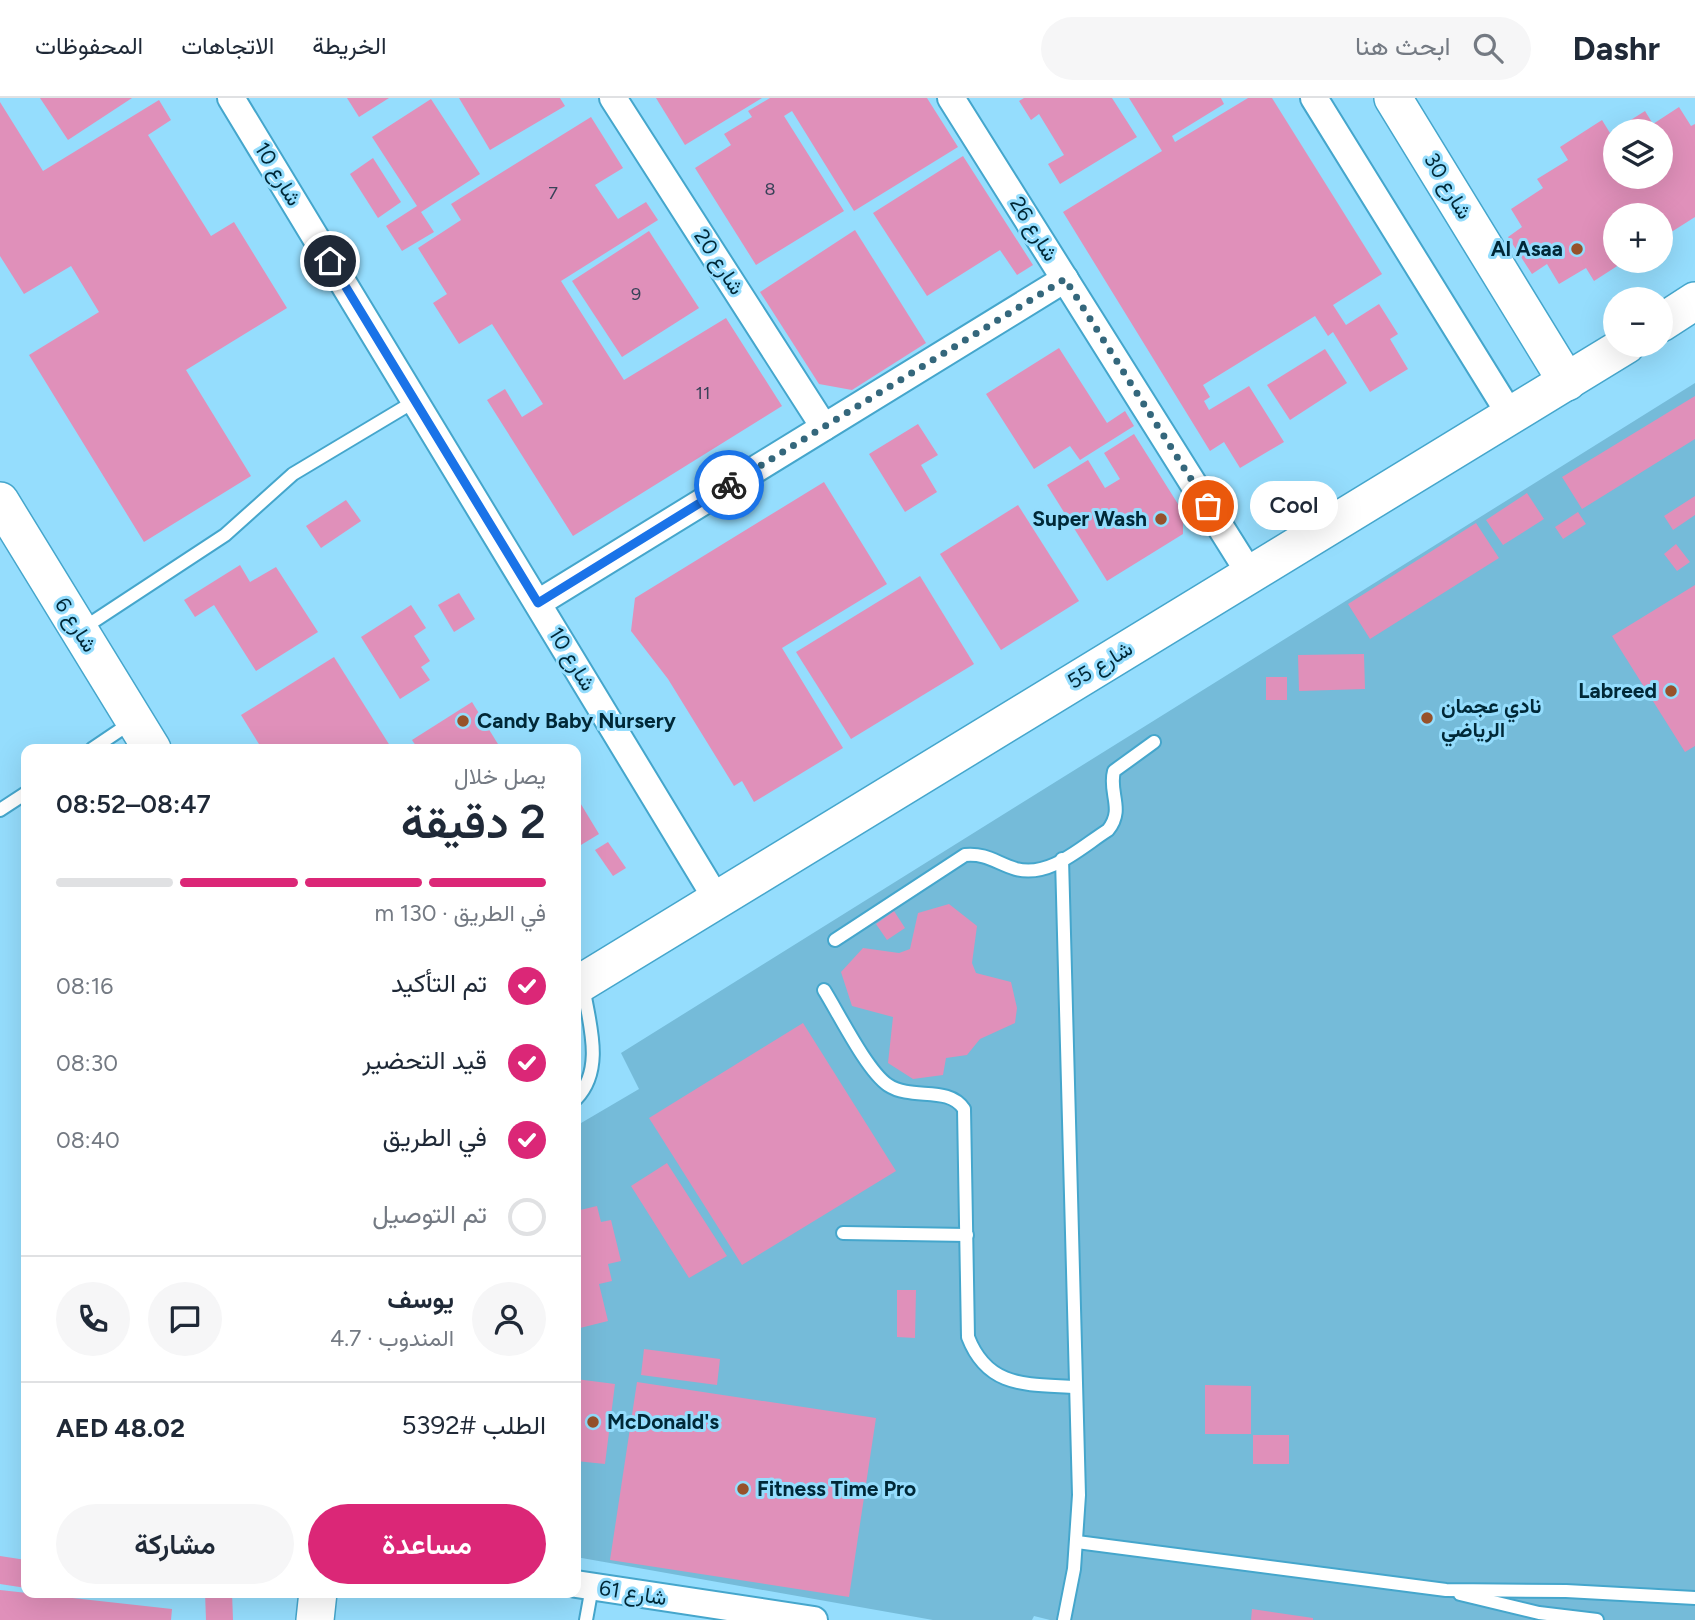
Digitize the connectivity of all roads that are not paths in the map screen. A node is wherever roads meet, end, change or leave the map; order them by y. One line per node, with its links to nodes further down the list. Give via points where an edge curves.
1 (231, 98): 11 (street, شارع 10)
2 (613, 98): 13 (street, شارع 20)
3 (951, 98): 6 (street, شارع 26)
4 (1314, 98): 12 (street)
5 (1393, 98): 10 (street, شارع 30)
6 (1065, 279): 13 (street); 15 (street, شارع 26)
7 (1695, 301): 8 (street)
8 (1673, 315)
9 (1607, 357): 10 (street, شارع 55)
10 (1567, 382): 12 (street, شارع 55)
11 (415, 401): 16 (street, شارع 10); 17 (lane, via 293,474 225,534)
12 (1511, 416): 15 (street, شارع 55)
13 (824, 427): 16 (street)
14 (0, 501): 17 (street, شارع 6)
15 (1251, 574): 24 (street, شارع 55)
16 (538, 603): 24 (street, شارع 10)
17 (80, 631): 18 (street, شارع 6)
18 (144, 735): 20 (lane)
19 (1154, 742): 23 (lane, via 1114,771 1112,789 1118,806 1108,830)
20 (111, 744)
21 (21, 796): 22 (lane)
22 (0, 810)
23 (1062, 859): 25 (lane, via 1028,871 990,856 965,855); 32 (lane)
24 (716, 898): 26 (street, شارع 55)
25 (835, 940)
26 (581, 982)
27 (824, 990): 31 (lane, via 885,1083 905,1094 951,1097 964,1109)
28 (581, 994): 29 (lane, via 593,1061)
29 (581, 1092)
30 (843, 1233): 31 (lane)
31 (967, 1235): 32 (lane, via 968,1337 981,1363 1016,1383)
32 (1076, 1387): 33 (lane)
33 (1077, 1542): 35 (lane); 41 (lane)
34 (584, 1585): 39 (lane); 40 (street, شارع 61)
35 (1446, 1590): 37 (lane); 42 (lane, via 1529,1611)
36 (317, 1598): 38 (street)
37 (1695, 1598)
38 (315, 1620)
39 (586, 1620)
40 (814, 1620)
41 (1064, 1620)
42 (1597, 1620)

